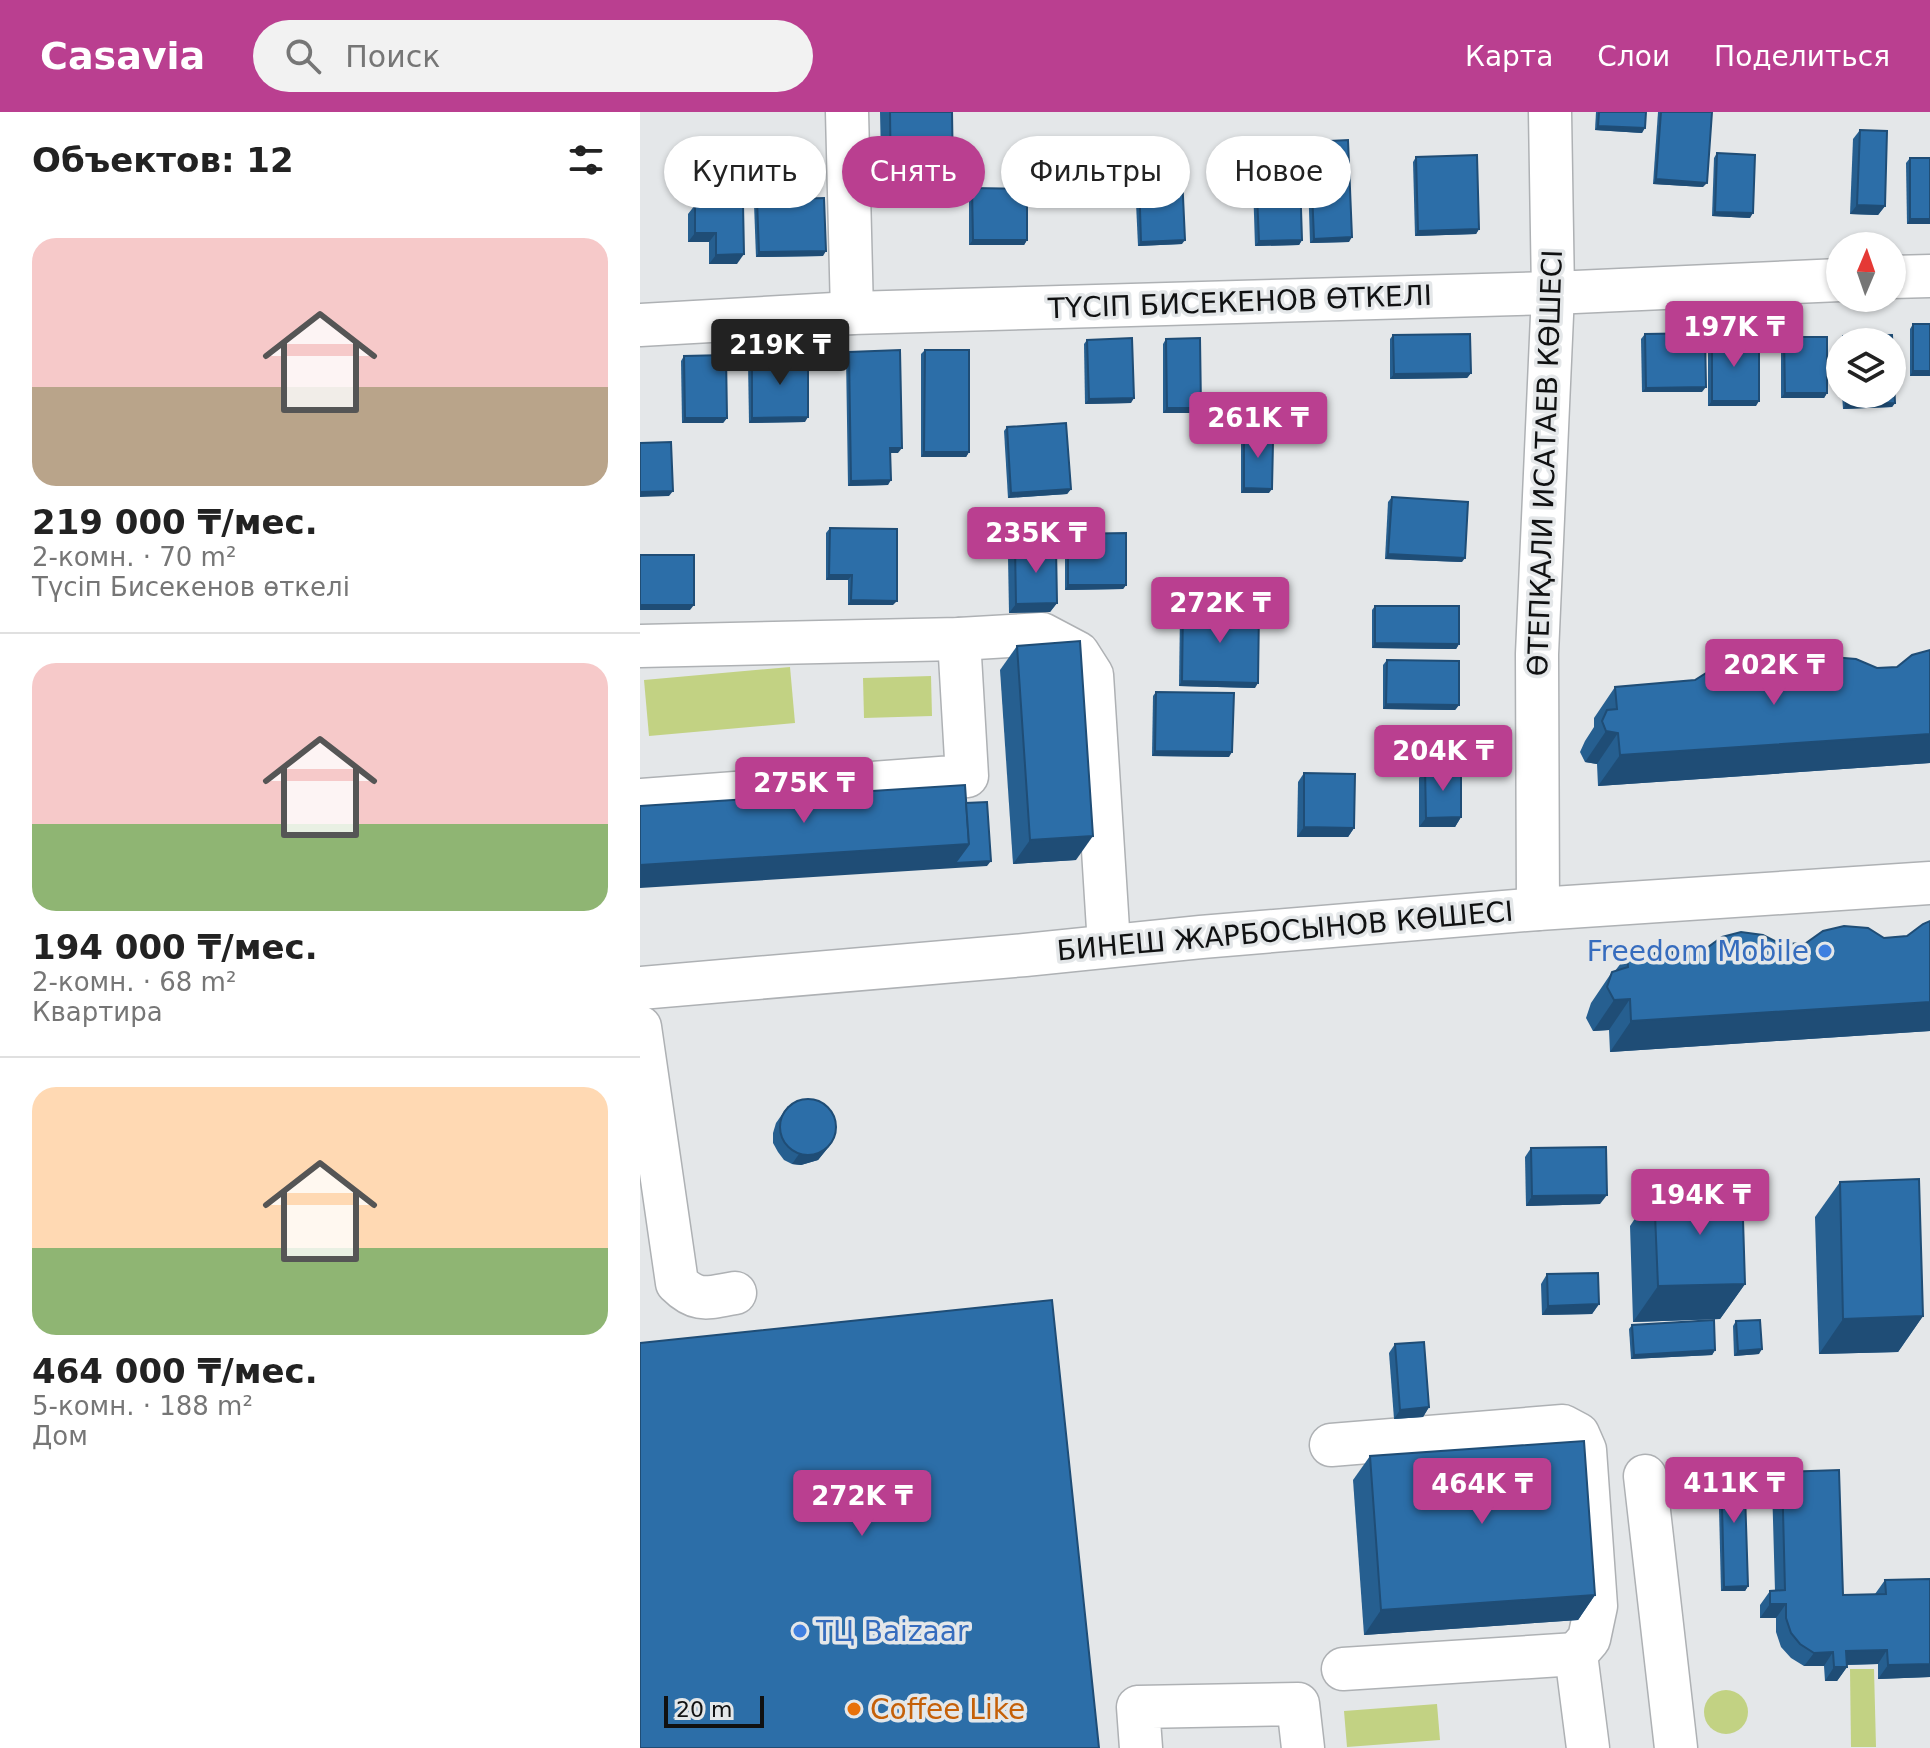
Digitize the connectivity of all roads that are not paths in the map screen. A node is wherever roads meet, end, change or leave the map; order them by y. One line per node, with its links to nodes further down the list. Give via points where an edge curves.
1 (847, 112): 7 (street)
2 (1550, 112): 6 (street, ӨТЕПҚАЛИ ИСАТАЕВ КӨШЕСІ)
3 (1930, 276): 4 (street)
4 (1906, 277)
5 (1826, 281): 6 (street, ТҮСІП БИСЕКЕНОВ ӨТКЕЛІ)
6 (1553, 293): 7 (street, ТҮСІП БИСЕКЕНОВ ӨТКЕЛІ); 13 (street, ӨТЕПҚАЛИ ИСАТАЕВ КӨШЕСІ, via 1537,654)
7 (852, 313): 8 (street, ТҮСІП БИСЕКЕНОВ ӨТКЕЛІ)
8 (640, 325)
9 (959, 639): 10 (street); 11 (street, via 967,776); 14 (street, via 1042,634 1078,653 1092,675)
10 (640, 646)
11 (640, 800)
12 (1930, 883): 13 (street, БИНЕШ ЖАРБОСЫНОВ КӨШЕСІ)
13 (1538, 909): 14 (street, БИНЕШ ЖАРБОСЫНОВ КӨШЕСІ)
14 (1109, 945): 15 (street, БИНЕШ ЖАРБОСЫНОВ КӨШЕСІ)
15 (640, 988)
16 (640, 1027): 17 (street, via 677,1283 688,1294 703,1298)
17 (735, 1293)
18 (1331, 1445): 20 (street, via 1563,1426 1578,1434 1585,1450 1596,1606 1589,1639)
19 (1645, 1476): 25 (street)
20 (1576, 1654): 21 (street); 24 (street)
21 (1343, 1669)
22 (1141, 1748): 23 (street, via 1138,1707 1298,1704)
23 (1303, 1748)
24 (1588, 1748)
25 (1676, 1748)

